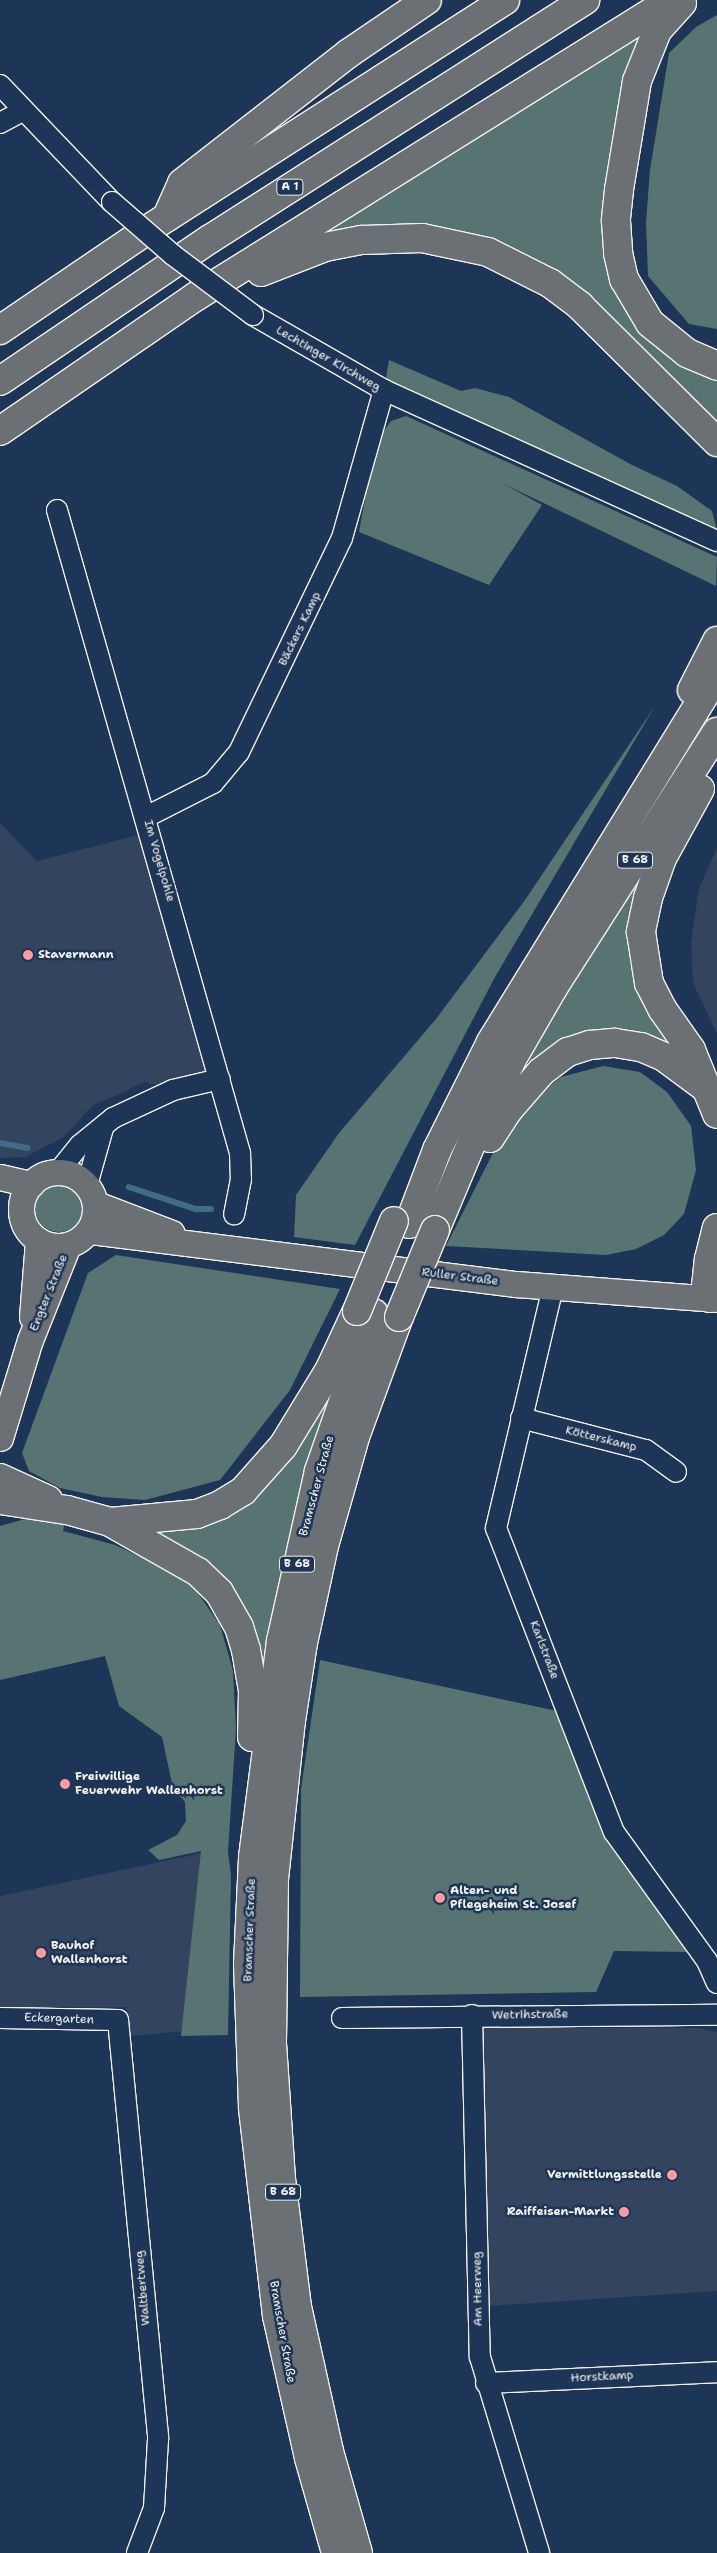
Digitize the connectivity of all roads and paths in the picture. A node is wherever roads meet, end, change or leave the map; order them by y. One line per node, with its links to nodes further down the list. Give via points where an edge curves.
1 (426, 0): 9 (highway, via 349,53 182,183)
2 (505, 0): 9 (highway)
3 (585, 0): 13 (highway, A 1, via 210,239)
4 (671, 0): 10 (highway)
5 (685, 0): 12 (highway, via 657,31 637,81 618,190 618,253 624,279 650,323 687,353)
6 (0, 85): 7 (street, Lechtinger Kirchweg)
7 (23, 111): 8 (street); 14 (street, Lechtinger Kirchweg, bridge, via 112,202 173,255 253,314)
8 (0, 123)
9 (167, 217): 11 (highway)
10 (195, 297): 15 (highway); 16 (highway, via 219,294 288,260 325,247 392,237 454,242 520,266 550,283 580,306)
11 (0, 330)
12 (717, 366)
13 (0, 381)
14 (384, 390): 18 (street, Lechtinger Kirchweg); 24 (street, Bäckers Kamp, via 342,538 239,752 213,783)
15 (0, 431)
16 (717, 442)
17 (57, 510): 24 (street, Im Vogelpohle)
18 (717, 541)
19 (717, 641): 23 (highway, via 655,760)
20 (717, 675): 23 (highway, B 68)
21 (717, 732): 31 (highway, B 68, via 539,1012 504,1076)
22 (717, 759): 26 (highway, via 662,858 648,898 641,932 649,983 662,1010 691,1050)
23 (646, 794): 35 (highway, B 68, via 520,993 467,1087 437,1150 420,1160)
24 (146, 817): 25 (street, Im Vogelpohle)
25 (220, 1080): 27 (street, via 173,1090 136,1105); 34 (street, Im Vogelpohle, via 240,1153 242,1179)
26 (712, 1102): 31 (highway, via 664,1057 641,1047 615,1043 590,1045 568,1052 540,1072 515,1101 470,1173)
27 (103, 1128): 28 (street, via 80,1145); 32 (street)
28 (58, 1172): 30 (main road, via 43,1175); 32 (main road, via 79,1177)
29 (0, 1177): 30 (main road)
30 (31, 1184): 33 (main road)
31 (451, 1192): 35 (highway, B 68)
32 (91, 1194): 37 (main road); 40 (main road, Ruller Straße)
33 (11, 1206): 38 (main road)
34 (234, 1214)
35 (413, 1225): 43 (highway, bridge); 43 (highway, B 68, bridge)
36 (717, 1228): 42 (highway, via 706,1286)
37 (89, 1231): 39 (main road); 40 (main road, Ruller Straße)
38 (38, 1240): 39 (main road, via 58,1246); 44 (main road, Engter Straße)
39 (68, 1245): 44 (main road, Engter Straße)
40 (205, 1245): 41 (main road, Ruller Straße)
41 (553, 1287): 42 (main road, Ruller Straße); 45 (street, Karlstraße)
42 (713, 1299)
43 (377, 1314): 51 (highway, via 330,1369 283,1446 243,1491 197,1514); 52 (highway, Bramscher Straße / B 68, via 319,1471 301,1545 281,1641); 63 (highway, Bramscher Straße / B 68, via 355,1437 324,1546 303,1643 291,1720 274,1879 272,2042 287,2228 297,2307 315,2390)
44 (30, 1340): 46 (main road, Engter Straße)
45 (521, 1418): 47 (street, Kötterskamp, via 646,1450); 53 (street, Karlstraße, via 496,1528 614,1832 707,1961)
46 (0, 1438)
47 (676, 1472)
48 (0, 1478): 50 (highway)
49 (0, 1500): 50 (highway)
50 (67, 1510): 51 (highway)
51 (110, 1522): 52 (highway, via 198,1572 219,1592 239,1627 252,1691 244,1834)
52 (252, 1857): 62 (highway, Bramscher Straße / B 68, via 248,2033 260,2182 278,2316 294,2396)
53 (717, 1983)
54 (472, 2015): 55 (street, Wetrihstraße); 57 (street, Wetrihstraße); 60 (street, Am Heerweg, via 479,2338)
55 (717, 2015)
56 (0, 2018): 58 (street, Eckergarten)
57 (342, 2018)
58 (118, 2020): 61 (street, Waltbertweg, via 158,2438 154,2508)
59 (717, 2372): 60 (street, Horstkamp)
60 (486, 2383): 64 (street, Am Heerweg)
61 (137, 2553)
62 (336, 2553)
63 (358, 2553)
64 (539, 2553)

